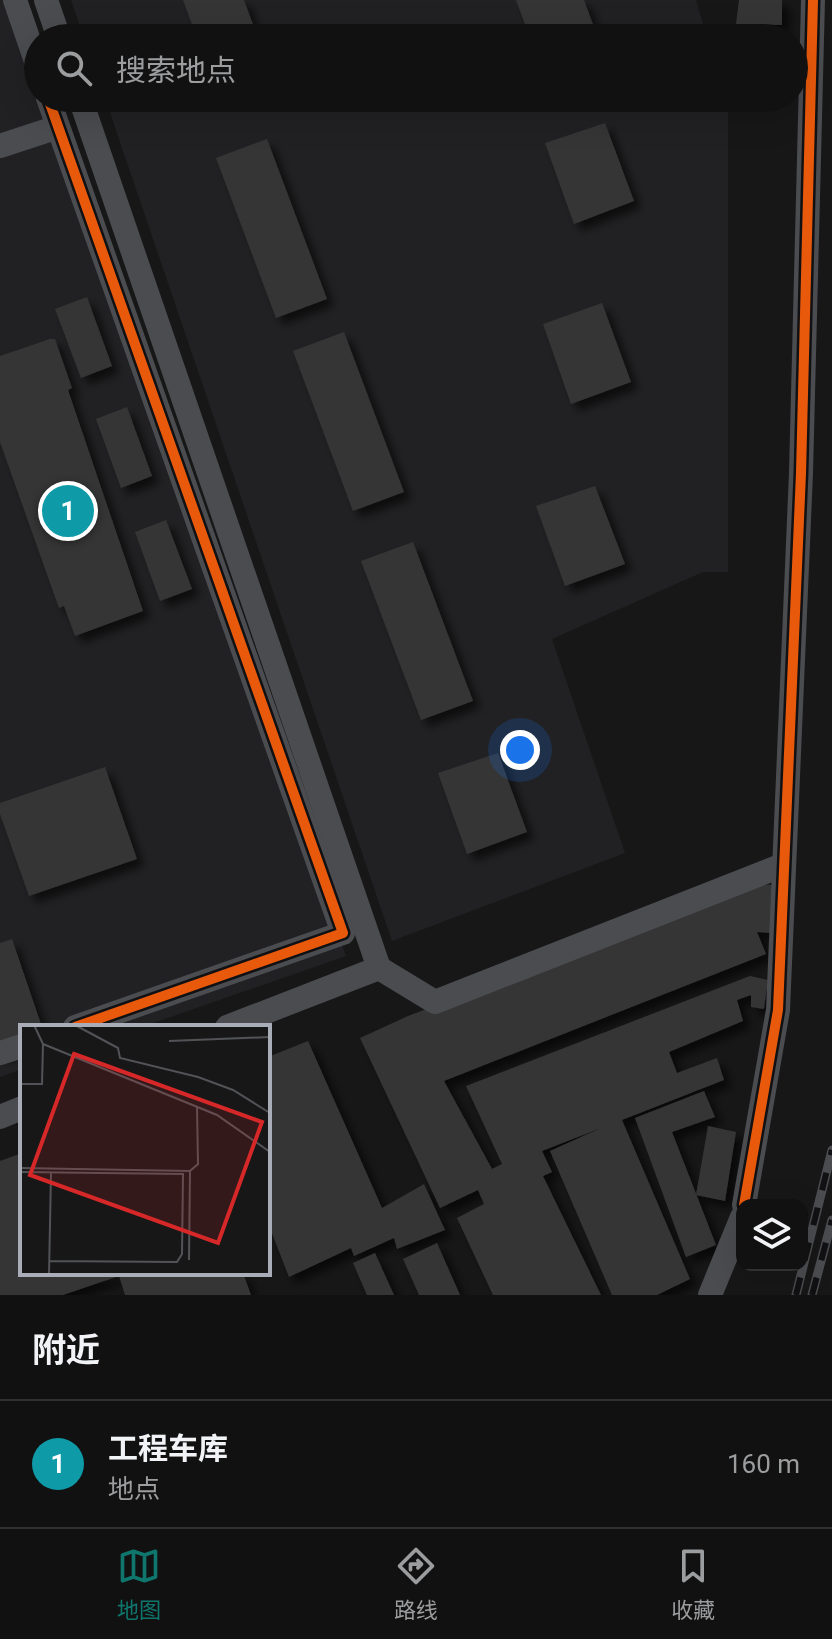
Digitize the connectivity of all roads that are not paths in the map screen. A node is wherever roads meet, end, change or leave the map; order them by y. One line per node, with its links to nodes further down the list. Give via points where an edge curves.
1 (15, 0): 5 (street)
2 (46, 0): 4 (street)
3 (813, 0): 10 (street, via 801,473)
4 (54, 24)
5 (24, 26)
6 (53, 112): 8 (street)
7 (85, 112): 11 (street)
8 (58, 127): 9 (street); 12 (street, via 343,933)
9 (0, 146)
10 (783, 865): 11 (street, via 435,1002); 18 (street, via 778,1010)
11 (379, 968): 13 (street)
12 (81, 1025)
13 (232, 1025)
14 (20, 1047): 15 (street)
15 (0, 1053)
16 (20, 1109): 17 (street)
17 (0, 1117)
18 (745, 1199)
19 (736, 1232): 20 (street)
20 (710, 1295)

